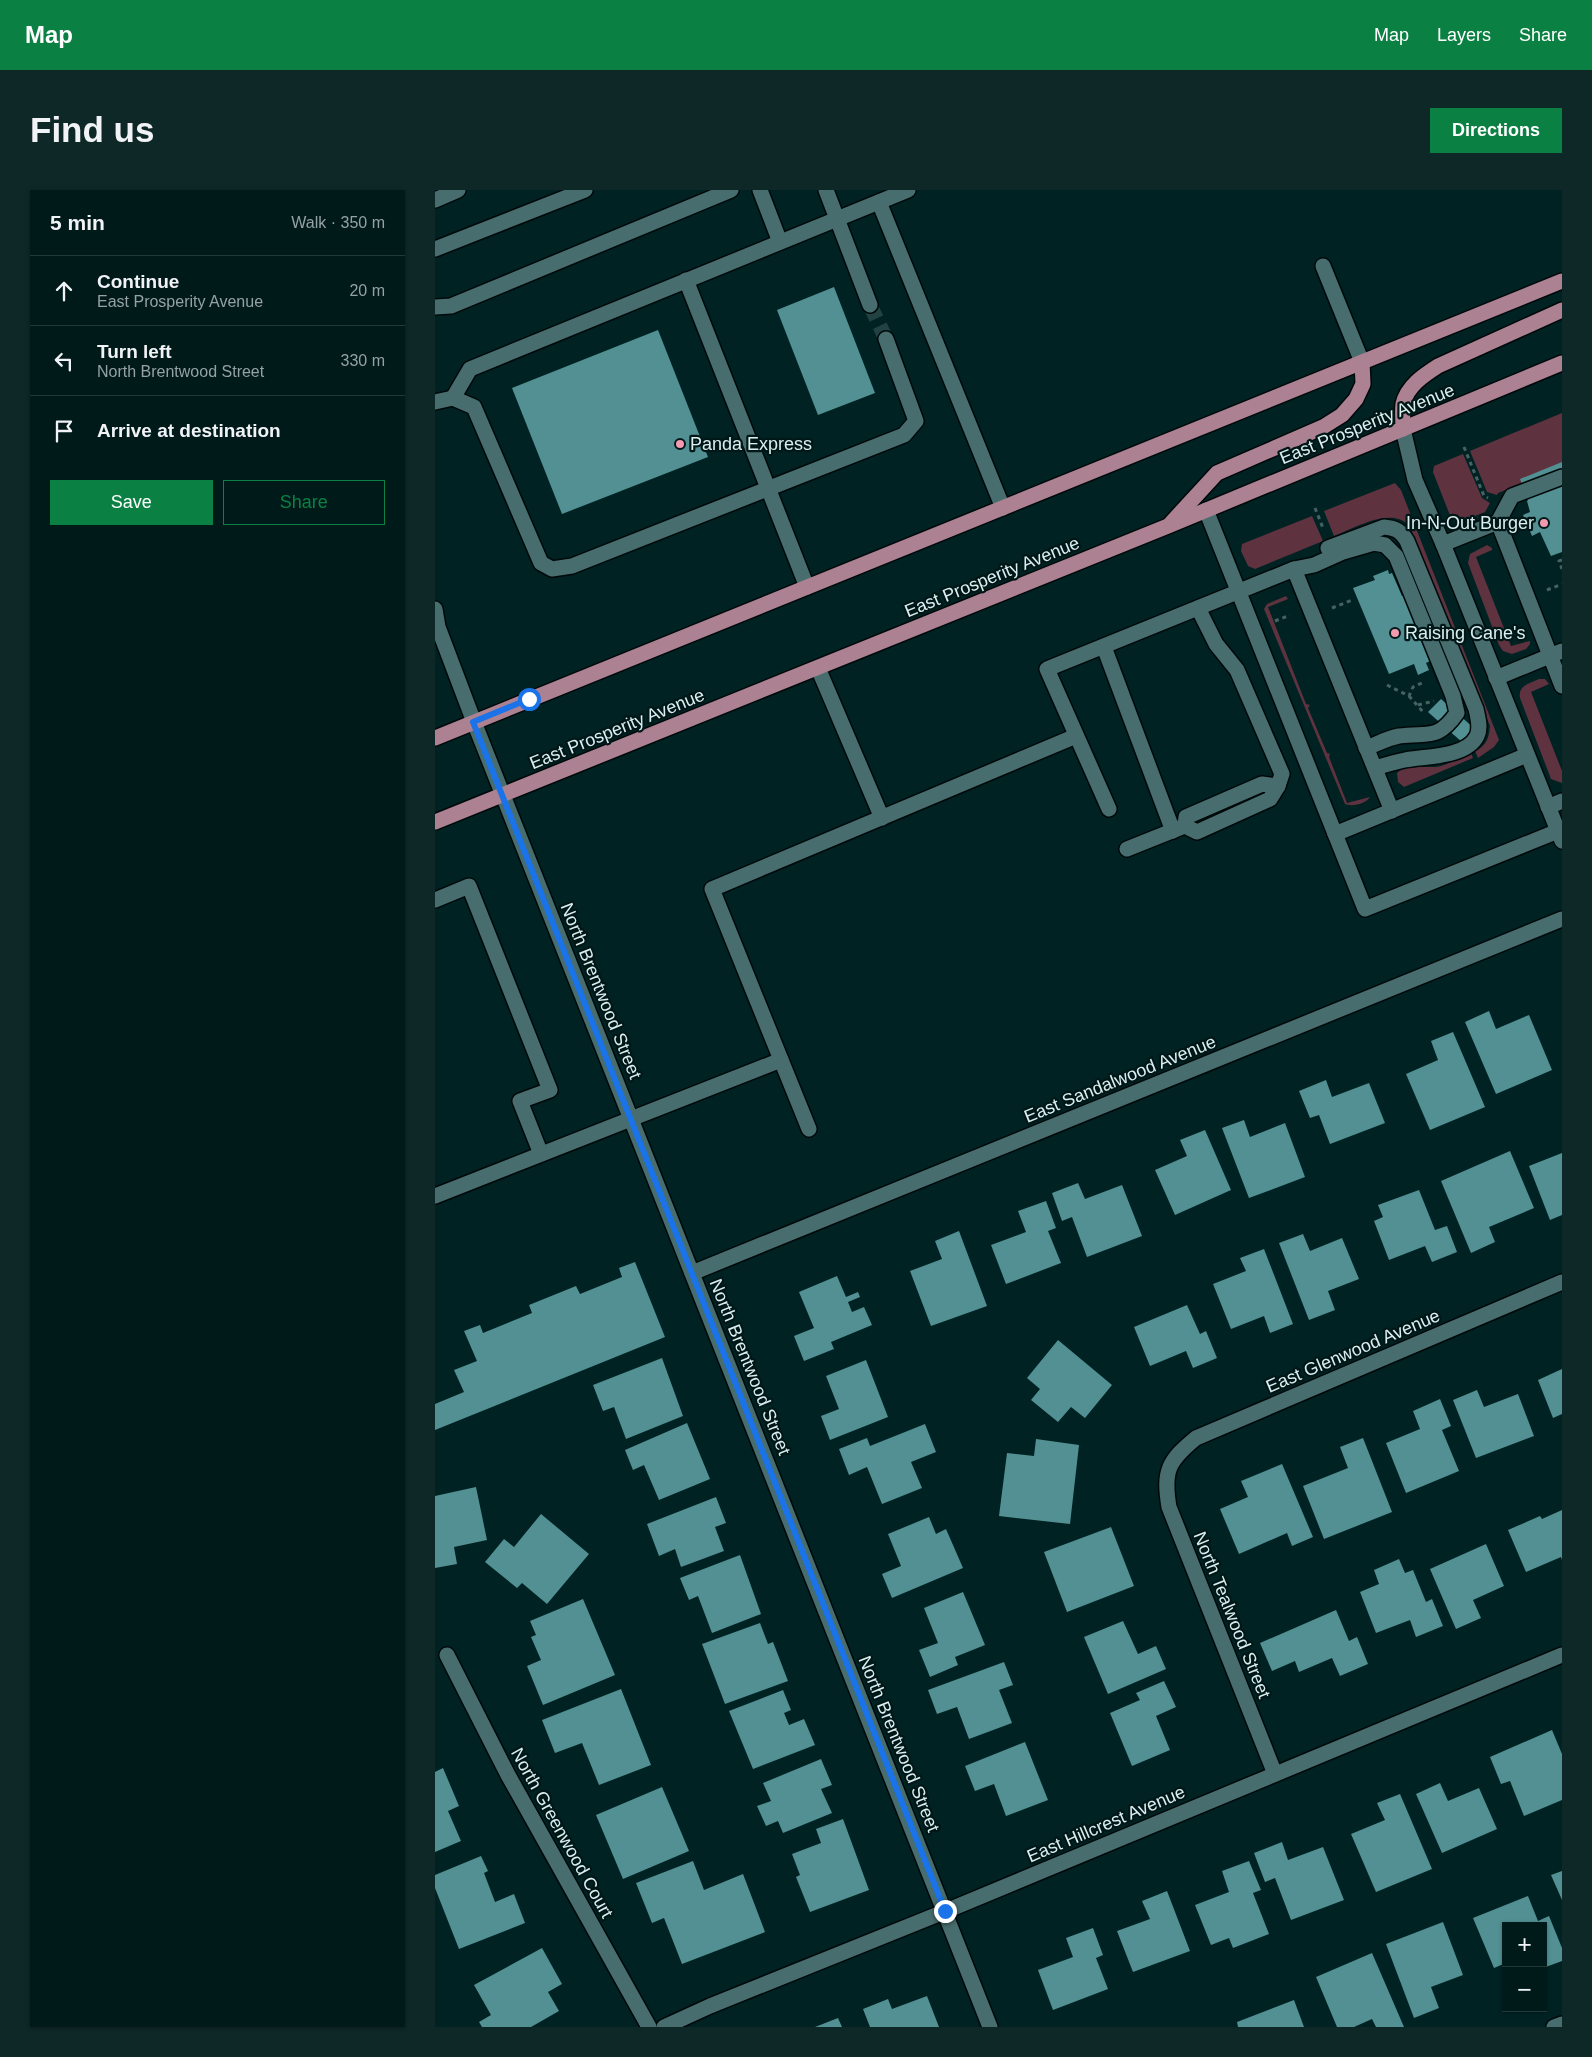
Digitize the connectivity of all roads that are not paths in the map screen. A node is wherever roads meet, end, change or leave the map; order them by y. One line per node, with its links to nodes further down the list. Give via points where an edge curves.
1 (458, 190): 7 (street)
2 (585, 190): 11 (street)
3 (731, 190): 16 (street, via 451,306)
4 (760, 190): 10 (street)
5 (826, 190): 9 (street)
6 (909, 190): 8 (street)
7 (435, 200)
8 (879, 202): 9 (street); 26 (street)
9 (837, 218): 10 (street); 15 (street)
10 (780, 242): 13 (street)
11 (435, 249)
12 (1323, 266): 19 (street)
13 (686, 280): 21 (street, via 470,369); 25 (street)
14 (1562, 282): 19 (main road)
15 (870, 305)
16 (435, 307)
17 (1562, 310): 23 (main road, via 1425,374 1416,382 1403,404)
18 (886, 339): 25 (street, via 916,421 904,435)
19 (1363, 362): 26 (main road); 29 (main road, via 1363,384 1356,399 1342,415 1323,427 1217,473)
20 (1562, 363): 23 (main road, East Prosperity Avenue)
21 (453, 398): 22 (street); 25 (street, via 474,406 541,564 552,569 572,566)
22 (435, 402)
23 (1403, 429): 27 (main road, East Prosperity Avenue); 30 (street, via 1415,480)
24 (1562, 477): 28 (street, via 1512,496)
25 (768, 488): 32 (street)
26 (1003, 508): 32 (main road)
27 (1206, 510): 29 (main road, East Prosperity Avenue); 33 (street)
28 (1498, 522): 30 (street); 37 (street)
29 (1168, 526): 38 (main road, East Prosperity Avenue)
30 (1443, 544): 39 (street)
31 (1293, 569): 33 (street); 44 (street); 44 (street, via 1374,543 1385,545 1396,556 1457,713 1447,727 1435,734 1398,736); 46 (street, via 1310,555 1384,527 1401,531 1411,550 1476,709 1479,731 1467,746 1454,752)
32 (807, 587): 41 (main road)
33 (1238, 592): 34 (street); 54 (street)
34 (1198, 608): 36 (street); 53 (street, via 1215,644 1237,670 1282,774 1278,786 1262,784 1186,817)
35 (435, 609): 41 (street, North Brentwood Street, via 438,627)
36 (1104, 646): 42 (street, via 1047,669); 53 (street)
37 (1556, 654): 39 (street); 40 (street)
38 (818, 668): 47 (main road, East Prosperity Avenue); 51 (street)
39 (1495, 678): 45 (street)
40 (1562, 686)
41 (473, 722): 43 (main road); 47 (street, North Brentwood Street)
42 (1076, 736): 49 (street); 51 (street)
43 (435, 738)
44 (1366, 748): 46 (street)
45 (1527, 755): 48 (street); 50 (street)
46 (1375, 768): 50 (street)
47 (503, 795): 52 (main road, East Prosperity Avenue); 60 (street, North Brentwood Street)
48 (1555, 804): 55 (street)
49 (1109, 809)
50 (1392, 811): 54 (street)
51 (882, 818): 59 (street, via 712,889)
52 (435, 822)
53 (1179, 828): 56 (street)
54 (1335, 834): 55 (street, via 1365,909)
55 (1560, 836)
56 (1127, 848)
57 (435, 900): 62 (street, via 469,886 549,1090 520,1102)
58 (1562, 919): 64 (street, East Sandalwood Avenue)
59 (781, 1060): 60 (street); 61 (street)
60 (631, 1118): 62 (street); 64 (street, North Brentwood Street)
61 (809, 1129)
62 (541, 1154): 63 (street)
63 (435, 1196)
64 (692, 1273): 70 (street, North Brentwood Street)
65 (1562, 1282): 66 (street, East Glenwood Avenue, via 1196,1438)
66 (1169, 1467): 69 (street, North Tealwood Street, via 1166,1488 1169,1507)
67 (447, 1655): 72 (street, North Greenwood Court, via 508,1775)
68 (1562, 1655): 69 (street, East Hillcrest Avenue)
69 (1275, 1774): 70 (street, East Hillcrest Avenue)
70 (945, 1911): 73 (street, East Hillcrest Avenue); 74 (street, North Brentwood Street)
71 (1562, 2024): 75 (street)
72 (649, 2027)
73 (664, 2027)
74 (991, 2027)
75 (1555, 2027)

